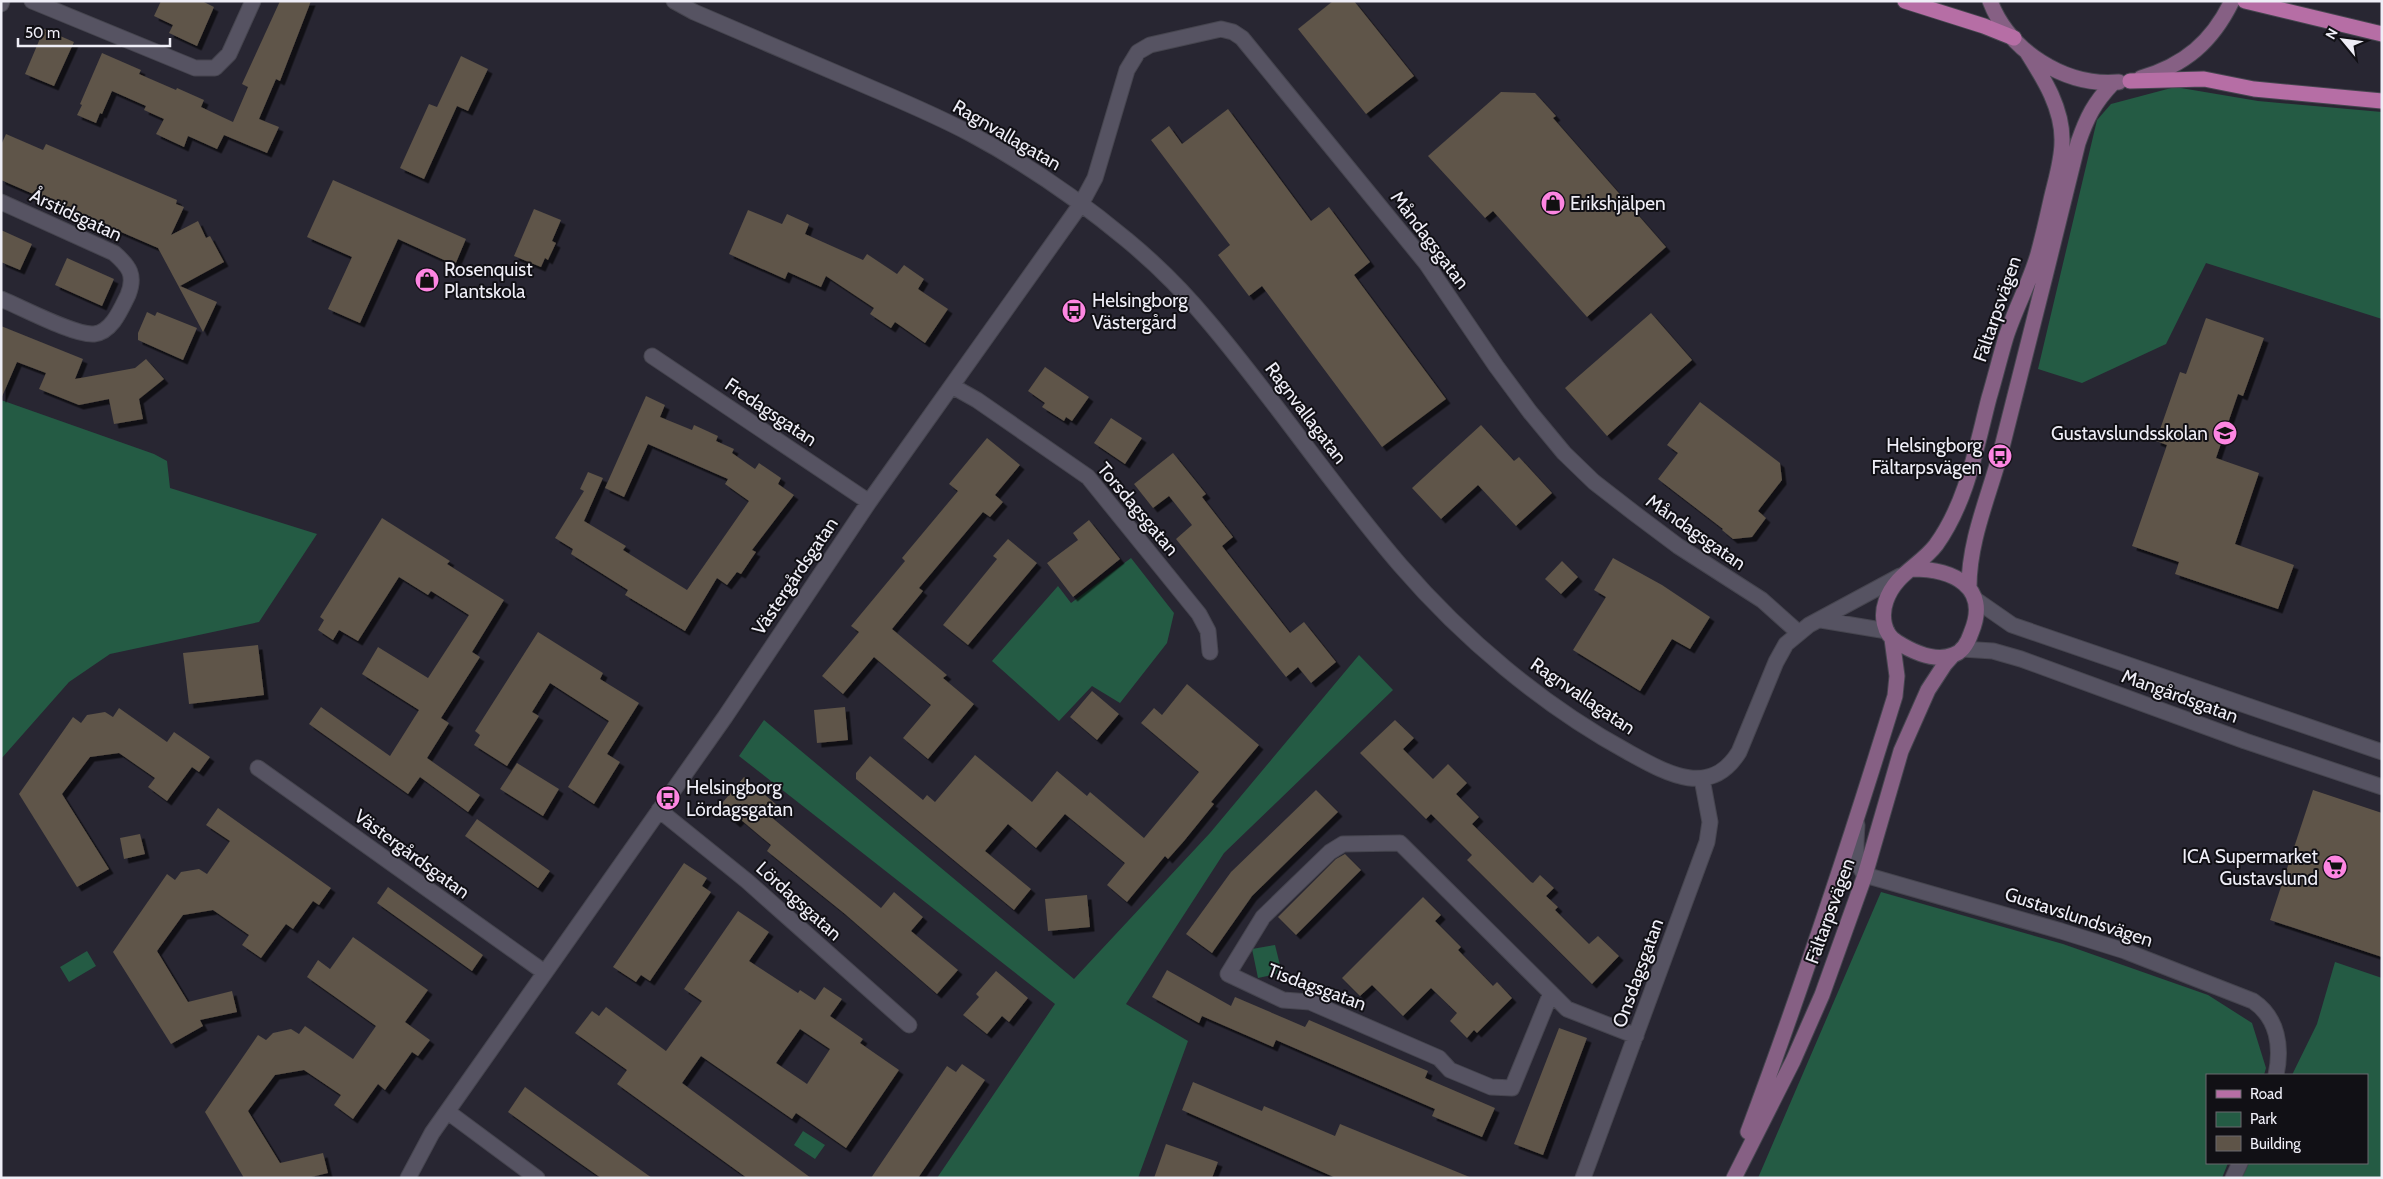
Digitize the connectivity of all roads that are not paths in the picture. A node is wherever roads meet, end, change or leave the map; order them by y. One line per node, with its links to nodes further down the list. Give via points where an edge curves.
1 (32, 1): 2 (street, via 195,68 214,68 229,54)
2 (253, 1)
3 (674, 1): 15 (street, Ragnvallagatan, via 969,132)
4 (1905, 1): 9 (main road)
5 (1990, 1): 9 (main road)
6 (2232, 1): 11 (main road, via 2221,22 2197,50 2166,71)
7 (2245, 1): 8 (main road)
8 (2382, 34)
9 (2014, 38): 10 (main road)
10 (2027, 52): 12 (main road, via 2053,69 2082,80); 20 (main road, Fältarpsvägen, via 2048,86 2058,114 2062,142 2038,255 2006,336 1958,508 1936,545)
11 (2130, 81): 12 (main road); 13 (main road, via 2204,79 2254,89)
12 (2113, 83): 21 (main road, Fältarpsvägen, via 2086,118 2078,143 2000,456 1976,535 1969,572)
13 (2382, 101)
14 (1, 202): 16 (street, Årstidsgatan, via 114,253 126,263 132,285 110,325 95,334 80,332)
15 (1081, 204): 18 (street, Västergårdsgatan); 23 (street, Måndagsgatan, via 1095,178 1127,70 1138,52 1158,42 1221,29 1238,35 1426,263 1496,366 1564,453 1634,513 1685,551 1762,600); 29 (street, Ragnvallagatan, via 1168,277 1206,318 1267,392 1362,519 1454,622 1545,698 1613,744 1657,768)
16 (1, 299)
17 (652, 356): 19 (street, Fredagsgatan)
18 (952, 386): 19 (street, Västergårdsgatan); 25 (street, Torsdagsgatan, via 1088,477 1199,614 1208,631)
19 (869, 502): 31 (street, Västergårdsgatan)
20 (1906, 573): 21 (main road, via 1945,573 1962,580); 22 (street); 24 (main road, via 1886,602 1884,612)
21 (1972, 594): 26 (main road, via 1976,619); 27 (street, Mangårdsgatan, via 2012,625)
22 (1821, 620): 23 (street); 24 (street)
23 (1799, 633): 29 (street, via 1778,656 1740,752 1722,772)
24 (1889, 635): 26 (main road, via 1924,655 1943,657); 32 (main road, Fältarpsvägen, via 1897,676 1895,696)
25 (1210, 652)
26 (1958, 652): 30 (street, Mangårdsgatan, via 1993,651 2021,659); 33 (main road, Fältarpsvägen, via 1945,664 1928,690 1901,751)
27 (2382, 752)
28 (258, 768): 34 (street, Västergårdsgatan)
29 (1702, 779): 37 (street, Onsdagsgatan, via 1710,822 1707,842)
30 (2382, 787)
31 (659, 810): 34 (street, Västergårdsgatan); 36 (street, Lördagsgatan, via 747,881)
32 (1857, 819): 33 (street, via 1855,854); 44 (main road, Fältarpsvägen, via 1784,1037)
33 (1865, 875): 38 (street, Gustavslundsvägen, via 2061,930 2253,1001 2266,1011 2275,1028 2279,1056); 45 (main road, Fältarpsvägen, via 1822,995 1793,1062)
34 (544, 972): 39 (street, Västergårdsgatan)
35 (1551, 993): 35 (street, Tisdagsgatan, via 1400,843 1386,842 1343,844 1330,852 1263,917 1228,974 1283,1000 1310,1002 1439,1058 1450,1070 1491,1087 1512,1088); 37 (street, Tisdagsgatan, via 1567,1009)
36 (909, 1025)
37 (1636, 1036): 43 (street, Onsdagsgatan)
38 (2276, 1074)
39 (448, 1112): 41 (street, Västergårdsgatan, via 432,1133); 42 (street)
40 (2240, 1164): 46 (street)
41 (408, 1178)
42 (537, 1178)
43 (1583, 1178)
44 (1731, 1178)
45 (1734, 1178)
46 (2233, 1178)

